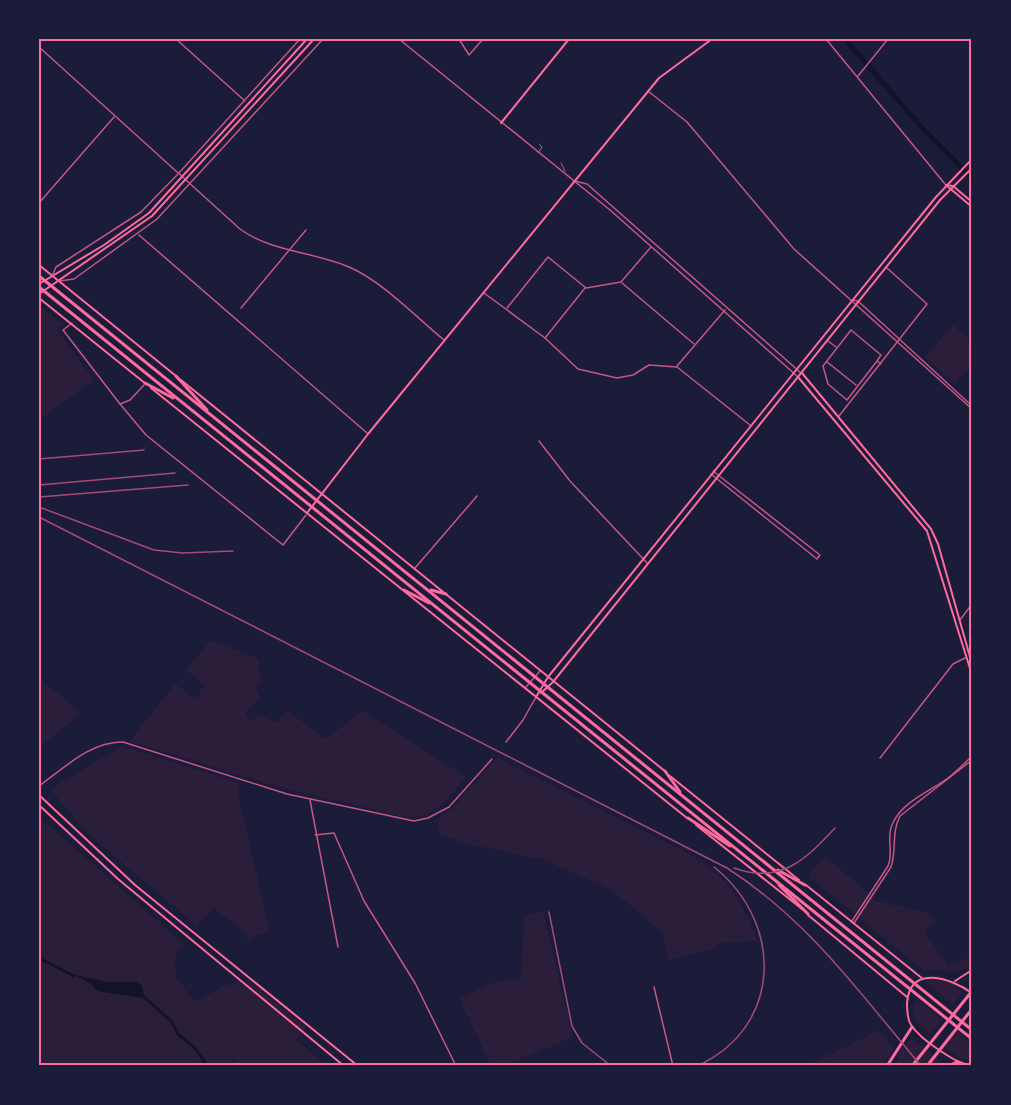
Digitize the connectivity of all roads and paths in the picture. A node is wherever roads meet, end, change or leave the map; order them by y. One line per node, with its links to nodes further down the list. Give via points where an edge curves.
1 (177, 39): 16 (street)
2 (300, 39): 16 (street)
3 (308, 39): 26 (main road)
4 (314, 39): 27 (main road)
5 (323, 39): 29 (street)
6 (399, 39): 18 (street)
7 (459, 39): 8 (street, via 469,55)
8 (483, 39)
9 (569, 39): 18 (main road)
10 (712, 39): 15 (main road, via 659,78)
11 (827, 39): 14 (street)
12 (888, 39): 14 (street)
13 (39, 47): 17 (street)
14 (858, 76): 30 (street)
15 (648, 91): 28 (main road); 49 (street, via 687,122 794,249)
16 (246, 101): 24 (street)
17 (114, 117): 24 (street); 33 (street)
18 (501, 123): 20 (street)
19 (539, 144): 20 (lane, via 542,147)
20 (538, 153): 25 (street)
21 (972, 159): 30 (main road)
22 (561, 163): 25 (lane)
23 (972, 168): 31 (main road)
24 (178, 174): 26 (street); 42 (street, via 141,212 56,267)
25 (564, 174): 28 (street)
26 (183, 178): 27 (street); 42 (main road, via 136,224)
27 (187, 181): 29 (street); 43 (main road, via 152,216)
28 (574, 181): 37 (street); 47 (main road); 65 (street, via 587,184)
29 (190, 185): 36 (street); 38 (street, via 247,234)
30 (946, 185): 31 (main road); 49 (main road)
31 (952, 188): 32 (main road); 34 (main road); 40 (main road)
32 (972, 202)
33 (39, 204)
34 (972, 207)
35 (306, 230): 38 (street)
36 (139, 235): 43 (street, via 74,279); 78 (street)
37 (651, 246): 44 (street); 53 (street)
38 (290, 249): 51 (street); 58 (street, via 358,271)
39 (39, 265): 42 (main road)
40 (885, 267): 50 (main road); 57 (street, via 927,304)
41 (39, 276): 76 (highway)
42 (52, 276): 43 (main road); 45 (main road)
43 (58, 282): 48 (main road); 68 (main road)
44 (621, 282): 46 (street); 59 (street)
45 (39, 286): 72 (highway)
46 (586, 288): 52 (street, via 548,257); 55 (street)
47 (484, 292): 52 (street); 58 (main road)
48 (39, 296): 54 (main road)
49 (851, 300): 50 (street); 65 (main road)
50 (856, 303): 56 (main road); 57 (street)
51 (242, 308)
52 (506, 309): 55 (street)
53 (725, 310): 59 (street); 66 (street)
54 (72, 323): 70 (main road); 73 (street, via 63,330)
55 (544, 338): 64 (street, via 578,369 617,378 633,375 649,365)
56 (827, 340): 60 (street); 67 (main road)
57 (897, 340): 63 (street); 74 (street)
58 (444, 341): 78 (main road)
59 (694, 344): 64 (street)
60 (837, 348): 61 (street); 62 (street, via 851,330 881,355)
61 (826, 361): 71 (street); 71 (street, via 823,366 828,384 847,399)
62 (877, 361): 63 (street); 71 (street)
63 (882, 364): 75 (street)
64 (677, 366): 77 (street)
65 (797, 367): 66 (main road); 67 (street)
66 (793, 372): 69 (street); 77 (main road)
67 (802, 373): 69 (main road); 75 (main road)
68 (176, 376): 76 (highway); 83 (main road)
69 (798, 377): 82 (main road); 95 (main road, via 927,531)
70 (145, 383): 72 (highway); 73 (street, via 130,400); 85 (main road)
71 (857, 386)
72 (180, 401): 93 (highway)
73 (120, 404): 85 (street, via 155,443 283,545)
74 (972, 407)
75 (839, 416): 94 (main road, via 931,529)
76 (214, 418): 90 (highway)
77 (750, 425): 80 (main road)
78 (368, 434): 83 (main road)
79 (539, 441): 86 (street, via 570,481)
80 (713, 471): 81 (main road); 82 (street)
81 (711, 474): 82 (street); 86 (main road)
82 (717, 477): 82 (street, via 817,559 820,555); 87 (main road)
83 (321, 494): 85 (main road); 88 (main road)
84 (477, 496): 88 (street)
85 (307, 513): 89 (main road)
86 (642, 558): 87 (street); 99 (main road)
87 (647, 563): 101 (main road)
88 (415, 568): 91 (main road)
89 (404, 590): 93 (highway); 102 (main road)
90 (429, 590): 91 (highway); 111 (highway)
91 (447, 594): 97 (main road)
92 (972, 604): 94 (street)
93 (436, 606): 116 (highway)
94 (959, 621): 96 (main road)
95 (965, 658): 98 (main road); 105 (street, via 953,664)
96 (972, 664)
97 (540, 670): 99 (main road); 102 (street)
98 (972, 675): 100 (street)
99 (548, 677): 101 (main road); 103 (main road)
100 (972, 680)
101 (553, 682): 103 (main road); 108 (main road)
102 (526, 688): 103 (main road)
103 (536, 697): 104 (street); 114 (main road)
104 (506, 742)
105 (880, 758)
106 (972, 758): 121 (street, via 900,816 894,828 891,867)
107 (492, 759): 112 (street, via 449,807 418,821)
108 (665, 771): 111 (highway); 119 (main road)
109 (39, 786): 112 (street, via 90,750 123,742)
110 (39, 795): 136 (main road, via 135,885)
111 (683, 796): 117 (highway)
112 (310, 800): 115 (street)
113 (39, 805): 135 (main road, via 118,879)
114 (688, 818): 116 (highway); 120 (main road)
115 (315, 835): 122 (street); 137 (street, via 334,833 364,901 415,983)
116 (737, 849): 118 (highway)
117 (770, 866): 119 (highway); 131 (highway)
118 (777, 881): 120 (highway); 132 (highway)
119 (805, 885): 121 (main road)
120 (808, 914): 128 (main road)
121 (853, 923): 124 (main road)
122 (338, 947)
123 (972, 970): 125 (main road)
124 (923, 979): 125 (main road); 128 (main road)
125 (955, 981): 127 (main road)
126 (654, 987): 138 (street)
127 (972, 992): 140 (highway)
128 (908, 998): 130 (main road)
129 (972, 1009): 141 (highway)
130 (912, 1027): 133 (main road); 139 (highway)
131 (972, 1030)
132 (972, 1039)
133 (958, 1062): 134 (main road); 142 (highway)
134 (972, 1065)
135 (344, 1066)
136 (358, 1066)
137 (456, 1066)
138 (673, 1066)
139 (887, 1066)
140 (912, 1066)
141 (927, 1066)
142 (948, 1066)

